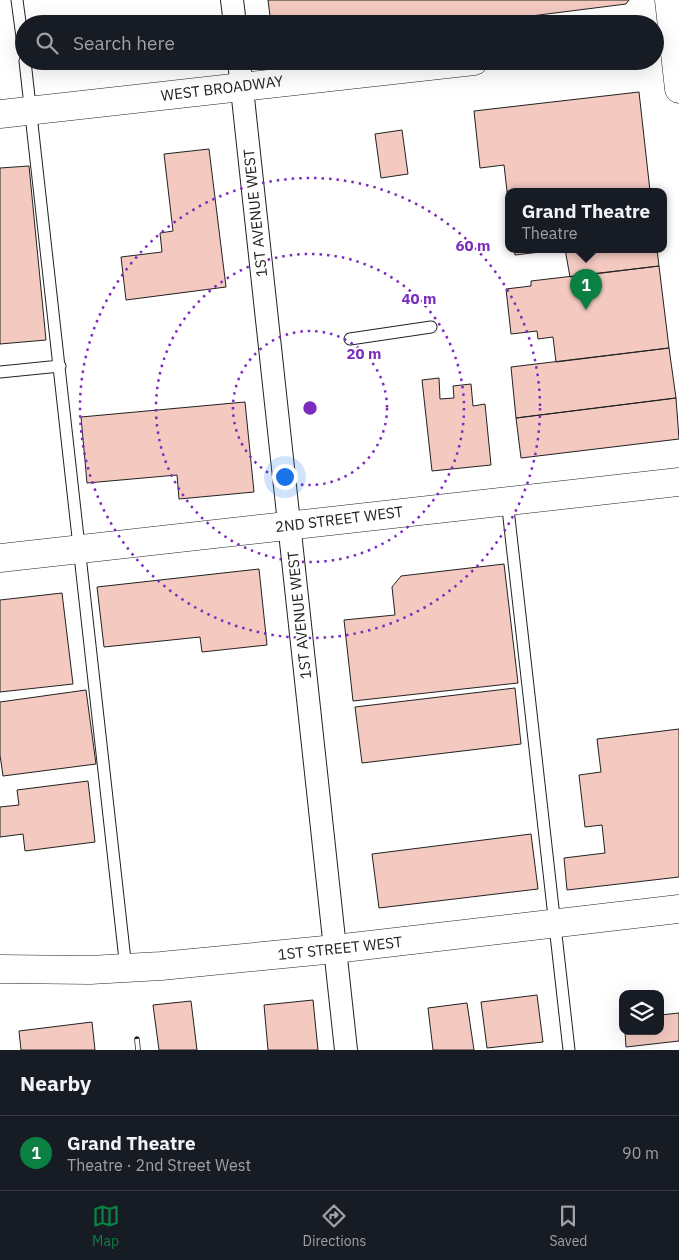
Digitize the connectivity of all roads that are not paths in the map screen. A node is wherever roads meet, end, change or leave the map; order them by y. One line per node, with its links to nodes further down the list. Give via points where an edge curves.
1 (17, 0): 4 (lane)
2 (232, 0): 5 (street)
3 (669, 0): 6 (main road)
4 (19, 15)
5 (234, 15)
6 (669, 39): 10 (main road)
7 (26, 70): 11 (lane)
8 (312, 70): 9 (main road, WEST BROADWAY)
9 (240, 74): 11 (main road, WEST BROADWAY); 19 (street, 1ST AVENUE WEST)
10 (679, 89)
11 (31, 111): 12 (main road, WEST BROADWAY); 15 (lane)
12 (0, 114)
13 (431, 328): 14 (lane)
14 (350, 339)
15 (60, 366): 16 (lane); 20 (lane)
16 (0, 372)
17 (679, 482): 18 (main road, 2ND STREET WEST)
18 (507, 500): 19 (main road, 2ND STREET WEST); 23 (lane)
19 (289, 525): 20 (main road, 2ND STREET WEST); 24 (street, 1ST AVENUE WEST)
20 (80, 549): 21 (main road, 2ND STREET WEST); 26 (lane)
21 (0, 558)
22 (679, 909): 23 (main road, 1ST STREET WEST)
23 (553, 923): 24 (main road, 1ST STREET WEST); 28 (lane)
24 (335, 949): 26 (main road, 1ST STREET WEST); 27 (street, 1ST AVENUE WEST)
25 (0, 969): 26 (main road, 1ST STREET WEST)
26 (126, 969)
27 (346, 1050)
28 (569, 1050)

